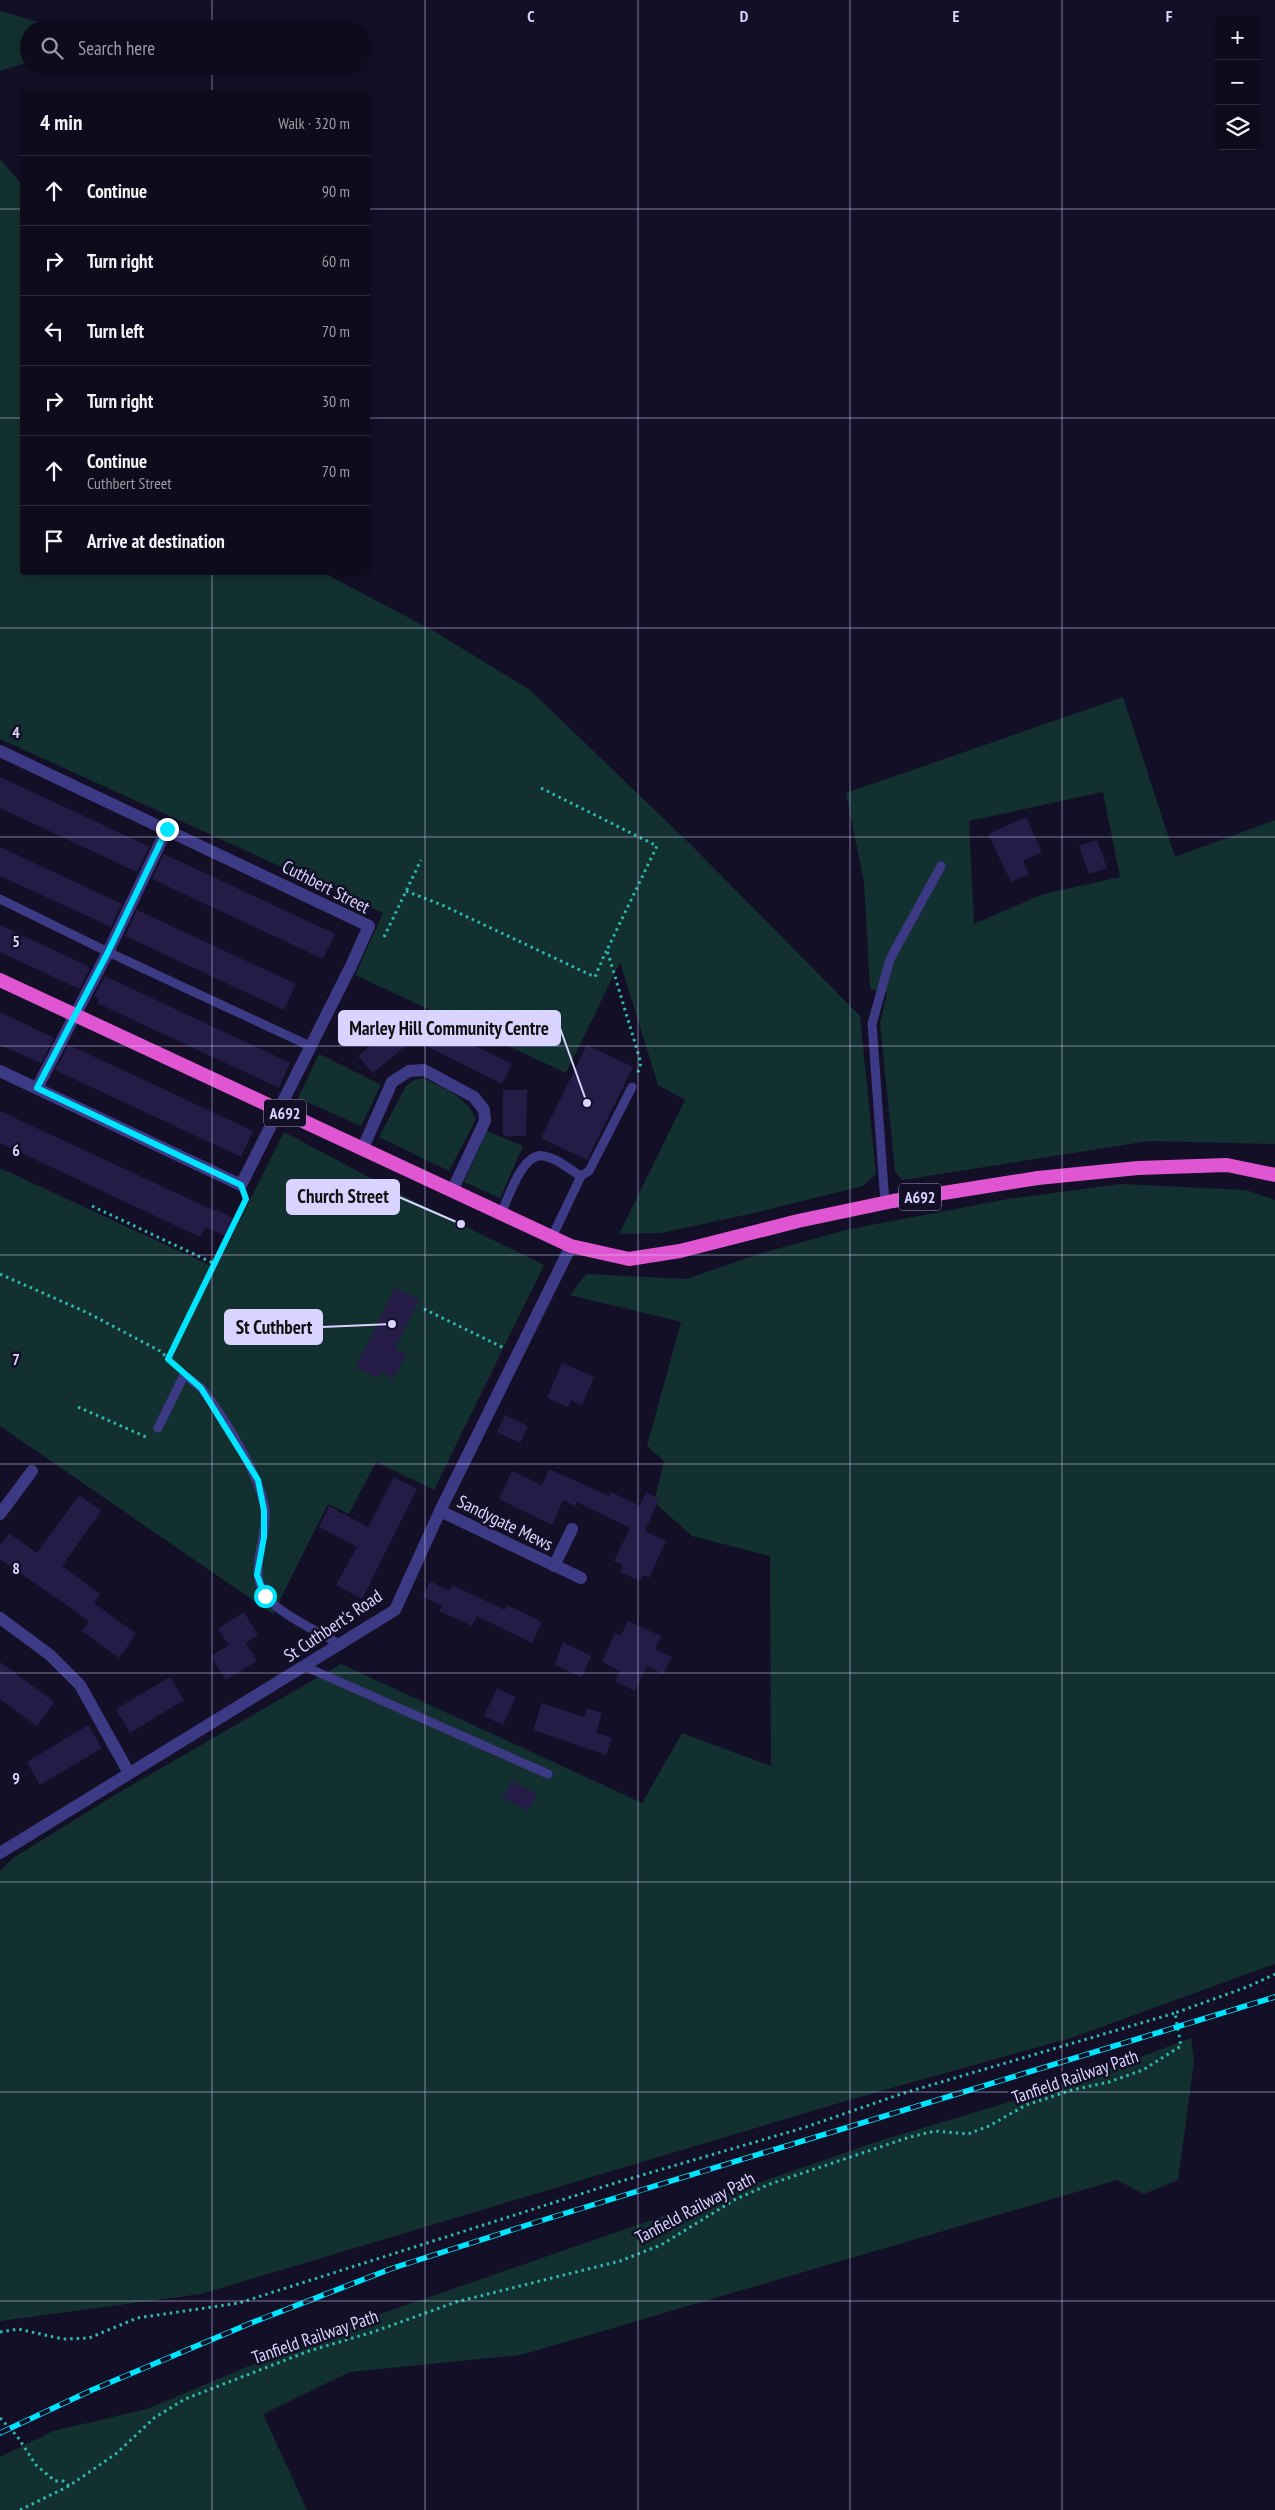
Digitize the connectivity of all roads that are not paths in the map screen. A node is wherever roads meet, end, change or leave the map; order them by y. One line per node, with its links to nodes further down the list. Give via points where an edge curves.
1 (0, 752): 2 (street, Cuthbert Street)
2 (167, 829): 5 (street); 8 (street, Cuthbert Street, via 369,926)
3 (941, 866): 17 (lane, via 890,959 872,1024)
4 (0, 899): 5 (lane)
5 (108, 952): 7 (street); 8 (lane)
6 (0, 980): 7 (highway, A692)
7 (76, 1015): 11 (street); 12 (highway, A692)
8 (310, 1046): 12 (street, Cuthbert Street)
9 (0, 1071): 11 (street)
10 (632, 1087): 15 (lane, via 589,1171)
11 (37, 1088): 12 (street, Cuthbert Street, via 241,1185)
12 (279, 1110): 13 (highway, A692)
13 (362, 1150): 16 (highway, A692); 16 (street, via 392,1082 409,1071 424,1070 474,1096 484,1110 485,1121)
14 (1275, 1175): 17 (highway, A692, via 1227,1165 1138,1168 1038,1178)
15 (581, 1176): 18 (lane, via 556,1160 543,1155 532,1157 524,1164); 19 (lane)
16 (452, 1191): 18 (highway, A692)
17 (885, 1203): 20 (highway, A692, via 680,1251 628,1259)
18 (500, 1214): 19 (highway, A692)
19 (552, 1238): 20 (highway, A692)
20 (571, 1246): 23 (street, St Cuthbert's Road)
21 (158, 1428): 29 (lane, via 184,1375 201,1388 258,1480 264,1510 264,1537 257,1575 265,1596)
22 (32, 1471): 24 (street)
23 (440, 1511): 26 (street, Sandygate Mews); 29 (street, St Cuthbert's Road, via 395,1610)
24 (0, 1514)
25 (572, 1528): 26 (street, Sandygate Mews)
26 (554, 1566): 27 (street, Sandygate Mews)
27 (581, 1578)
28 (0, 1618): 31 (street, via 50,1655 80,1685)
29 (341, 1644): 30 (street, St Cuthbert's Road)
30 (306, 1667): 31 (street, St Cuthbert's Road); 32 (lane)
31 (129, 1773): 33 (street, St Cuthbert's Road)
32 (548, 1774)
33 (0, 1853)

